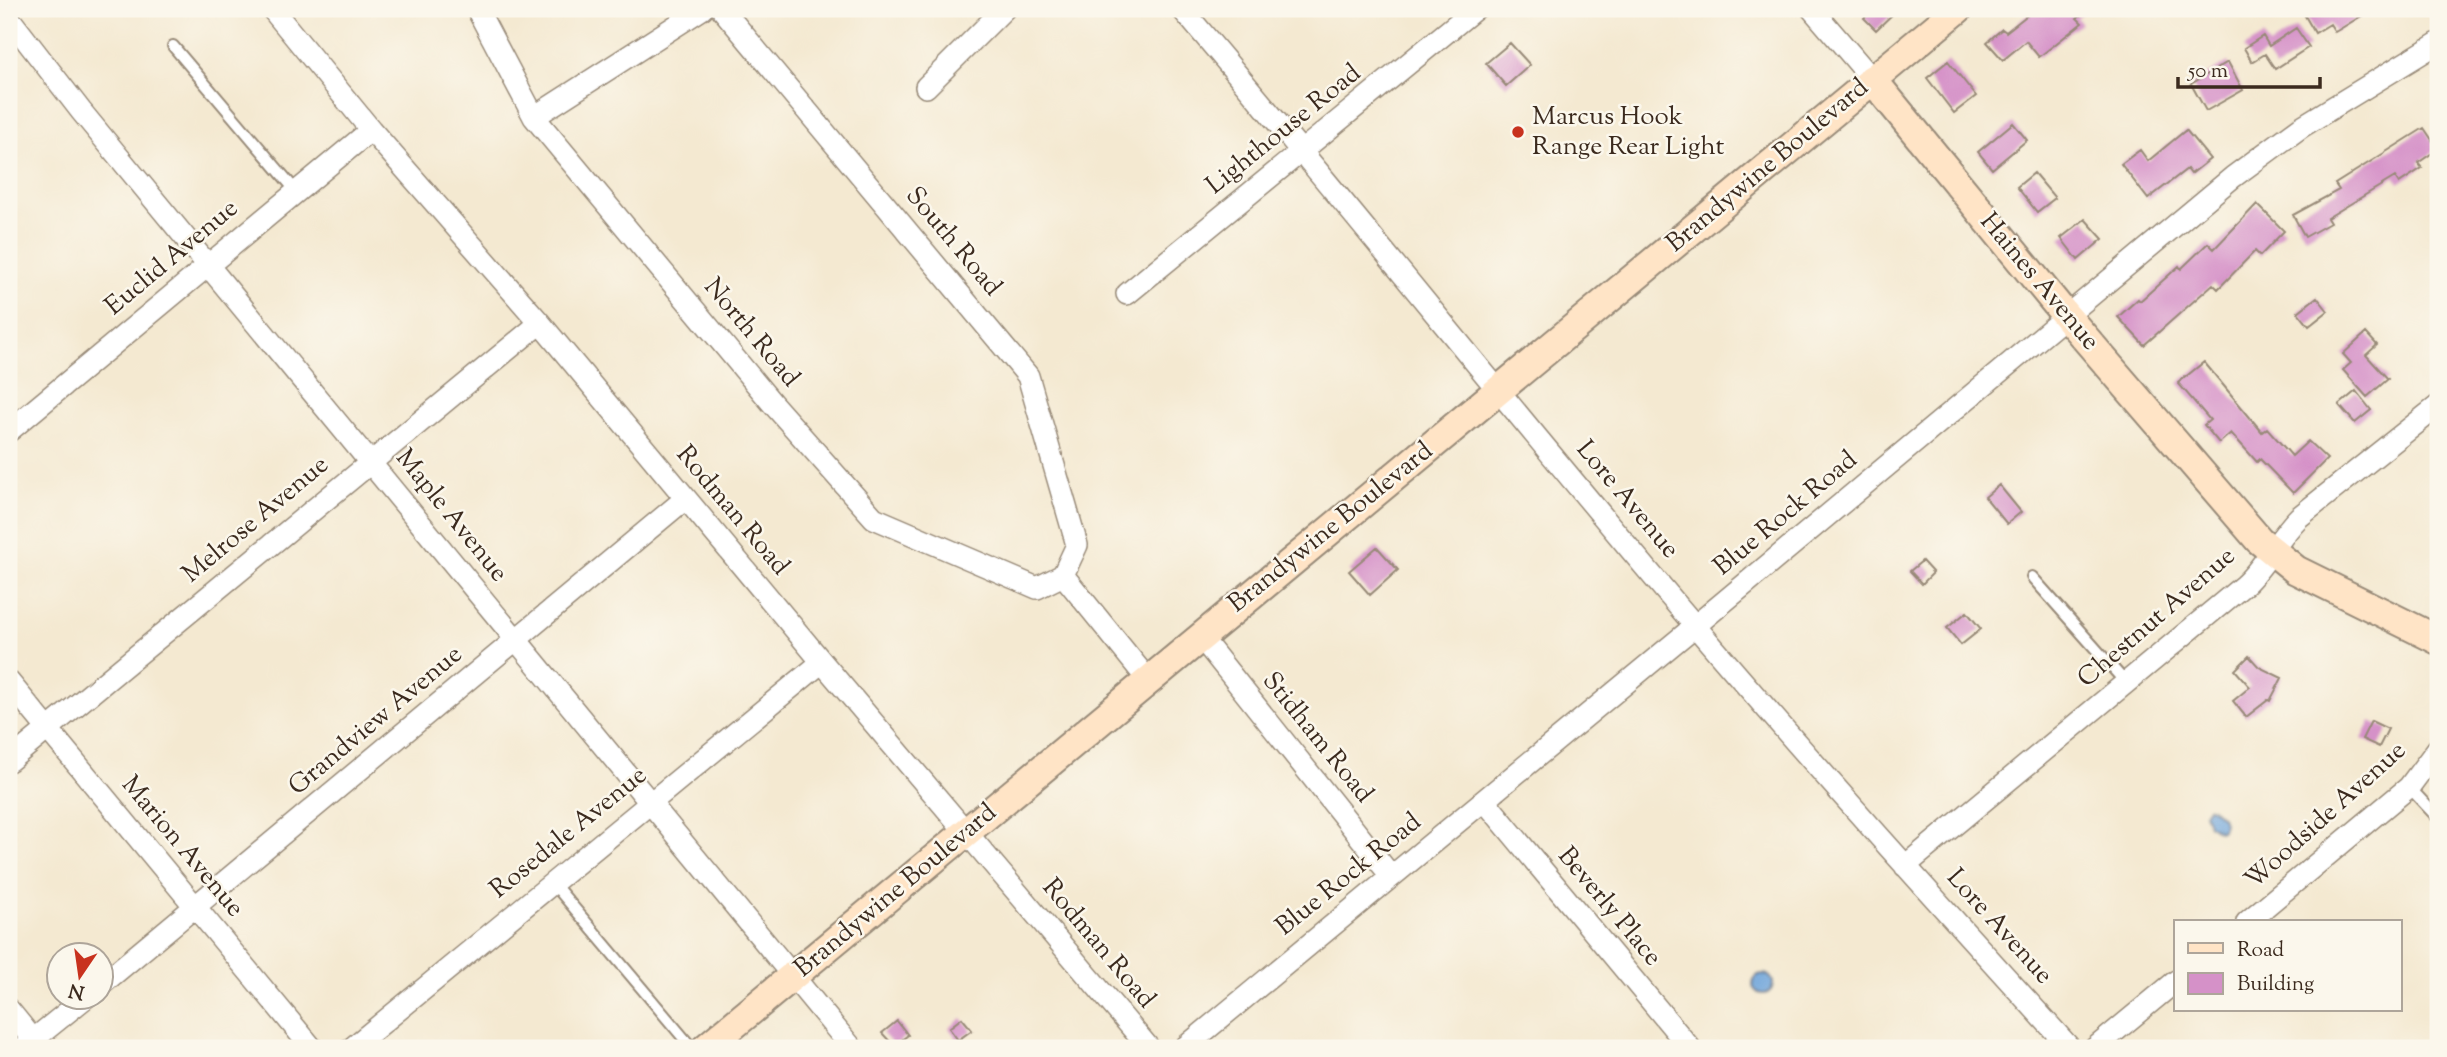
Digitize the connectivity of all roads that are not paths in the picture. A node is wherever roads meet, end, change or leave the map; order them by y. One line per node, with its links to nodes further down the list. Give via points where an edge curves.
1 (272, 9): 16 (street, Rodman Road)
2 (477, 9): 15 (street, North Road)
3 (702, 9): 15 (street)
4 (722, 9): 29 (street, South Road, via 1028,376 1077,545)
5 (1004, 9): 14 (street)
6 (1182, 9): 17 (street, Lore Avenue)
7 (1475, 9): 17 (street, Lighthouse Road)
8 (1812, 9): 13 (street, Haines Avenue)
9 (1958, 9): 13 (street, Brandywine Boulevard)
10 (9, 18): 19 (street, Maple Avenue)
11 (2438, 43): 21 (street, Blue Rock Road, via 2264,153)
12 (173, 46): 18 (lane)
13 (1871, 79): 21 (street, Haines Avenue); 23 (street, Brandywine Boulevard)
14 (926, 87)
15 (534, 117): 29 (street, North Road, via 874,518 1037,588)
16 (371, 130): 18 (street, Euclid Avenue); 22 (street, Rodman Road)
17 (1303, 151): 20 (street, Lighthouse Road); 23 (street, Lore Avenue)
18 (296, 191): 19 (street, Euclid Avenue)
19 (207, 264): 25 (street, Euclid Avenue); 26 (street, Maple Avenue)
20 (1127, 294)
21 (2067, 317): 28 (street, Haines Avenue); 31 (street, Blue Rock Road)
22 (540, 323): 26 (street, Melrose Avenue); 27 (street, Rodman Road)
23 (1499, 389): 31 (street, Lore Avenue); 32 (street, Brandywine Boulevard)
24 (2438, 406): 28 (street, Chestnut Avenue, via 2299,517)
25 (9, 430)
26 (370, 462): 33 (street, Maple Avenue); 39 (street, Melrose Avenue)
27 (685, 499): 33 (street, Grandview Avenue); 35 (street, Rodman Road)
28 (2271, 551): 34 (street, Haines Avenue, via 2304,574); 38 (street, Chestnut Avenue, via 2249,580)
29 (1063, 575): 36 (street)
30 (2032, 577): 38 (lane)
31 (1695, 626): 43 (street, Blue Rock Road); 47 (street, Lore Avenue)
32 (1200, 636): 36 (street, Brandywine Boulevard); 48 (street, Stidham Road)
33 (516, 640): 44 (street, Maple Avenue); 50 (street, Grandview Avenue)
34 (2438, 640)
35 (822, 662): 44 (street, Rosedale Avenue); 46 (street, Rodman Road)
36 (1149, 680): 46 (street, Brandywine Boulevard)
37 (9, 682): 39 (street, Marion Avenue)
38 (2126, 683): 47 (street, Chestnut Avenue)
39 (48, 729): 41 (street, Melrose Avenue); 50 (street, Marion Avenue)
40 (2438, 748): 42 (street, Woodside Avenue)
41 (9, 761)
42 (2409, 787): 45 (lane); 51 (street, Woodside Avenue)
43 (1485, 801): 48 (street, Blue Rock Road); 65 (street, Beverly Place)
44 (650, 803): 49 (street, Rosedale Avenue); 53 (street, Maple Avenue)
45 (2438, 818)
46 (967, 831): 53 (street, Brandywine Boulevard); 63 (street, Rodman Road)
47 (1905, 866): 66 (street, Lore Avenue)
48 (1391, 876): 64 (street, Blue Rock Road)
49 (552, 883): 59 (street, Rosedale Avenue); 60 (lane)
50 (195, 908): 52 (street, Grandview Avenue); 58 (street, Marion Avenue)
51 (2249, 920)
52 (116, 973)
53 (793, 977): 61 (street, Brandywine Boulevard); 62 (street, Maple Avenue)
54 (2174, 983): 67 (street)
55 (9, 1010): 57 (street)
56 (69, 1012): 57 (street)
57 (32, 1045)
58 (312, 1048)
59 (352, 1048)
60 (692, 1048)
61 (706, 1048)
62 (852, 1048)
63 (1149, 1048)
64 (1184, 1048)
65 (1690, 1048)
66 (2070, 1048)
67 (2095, 1048)

